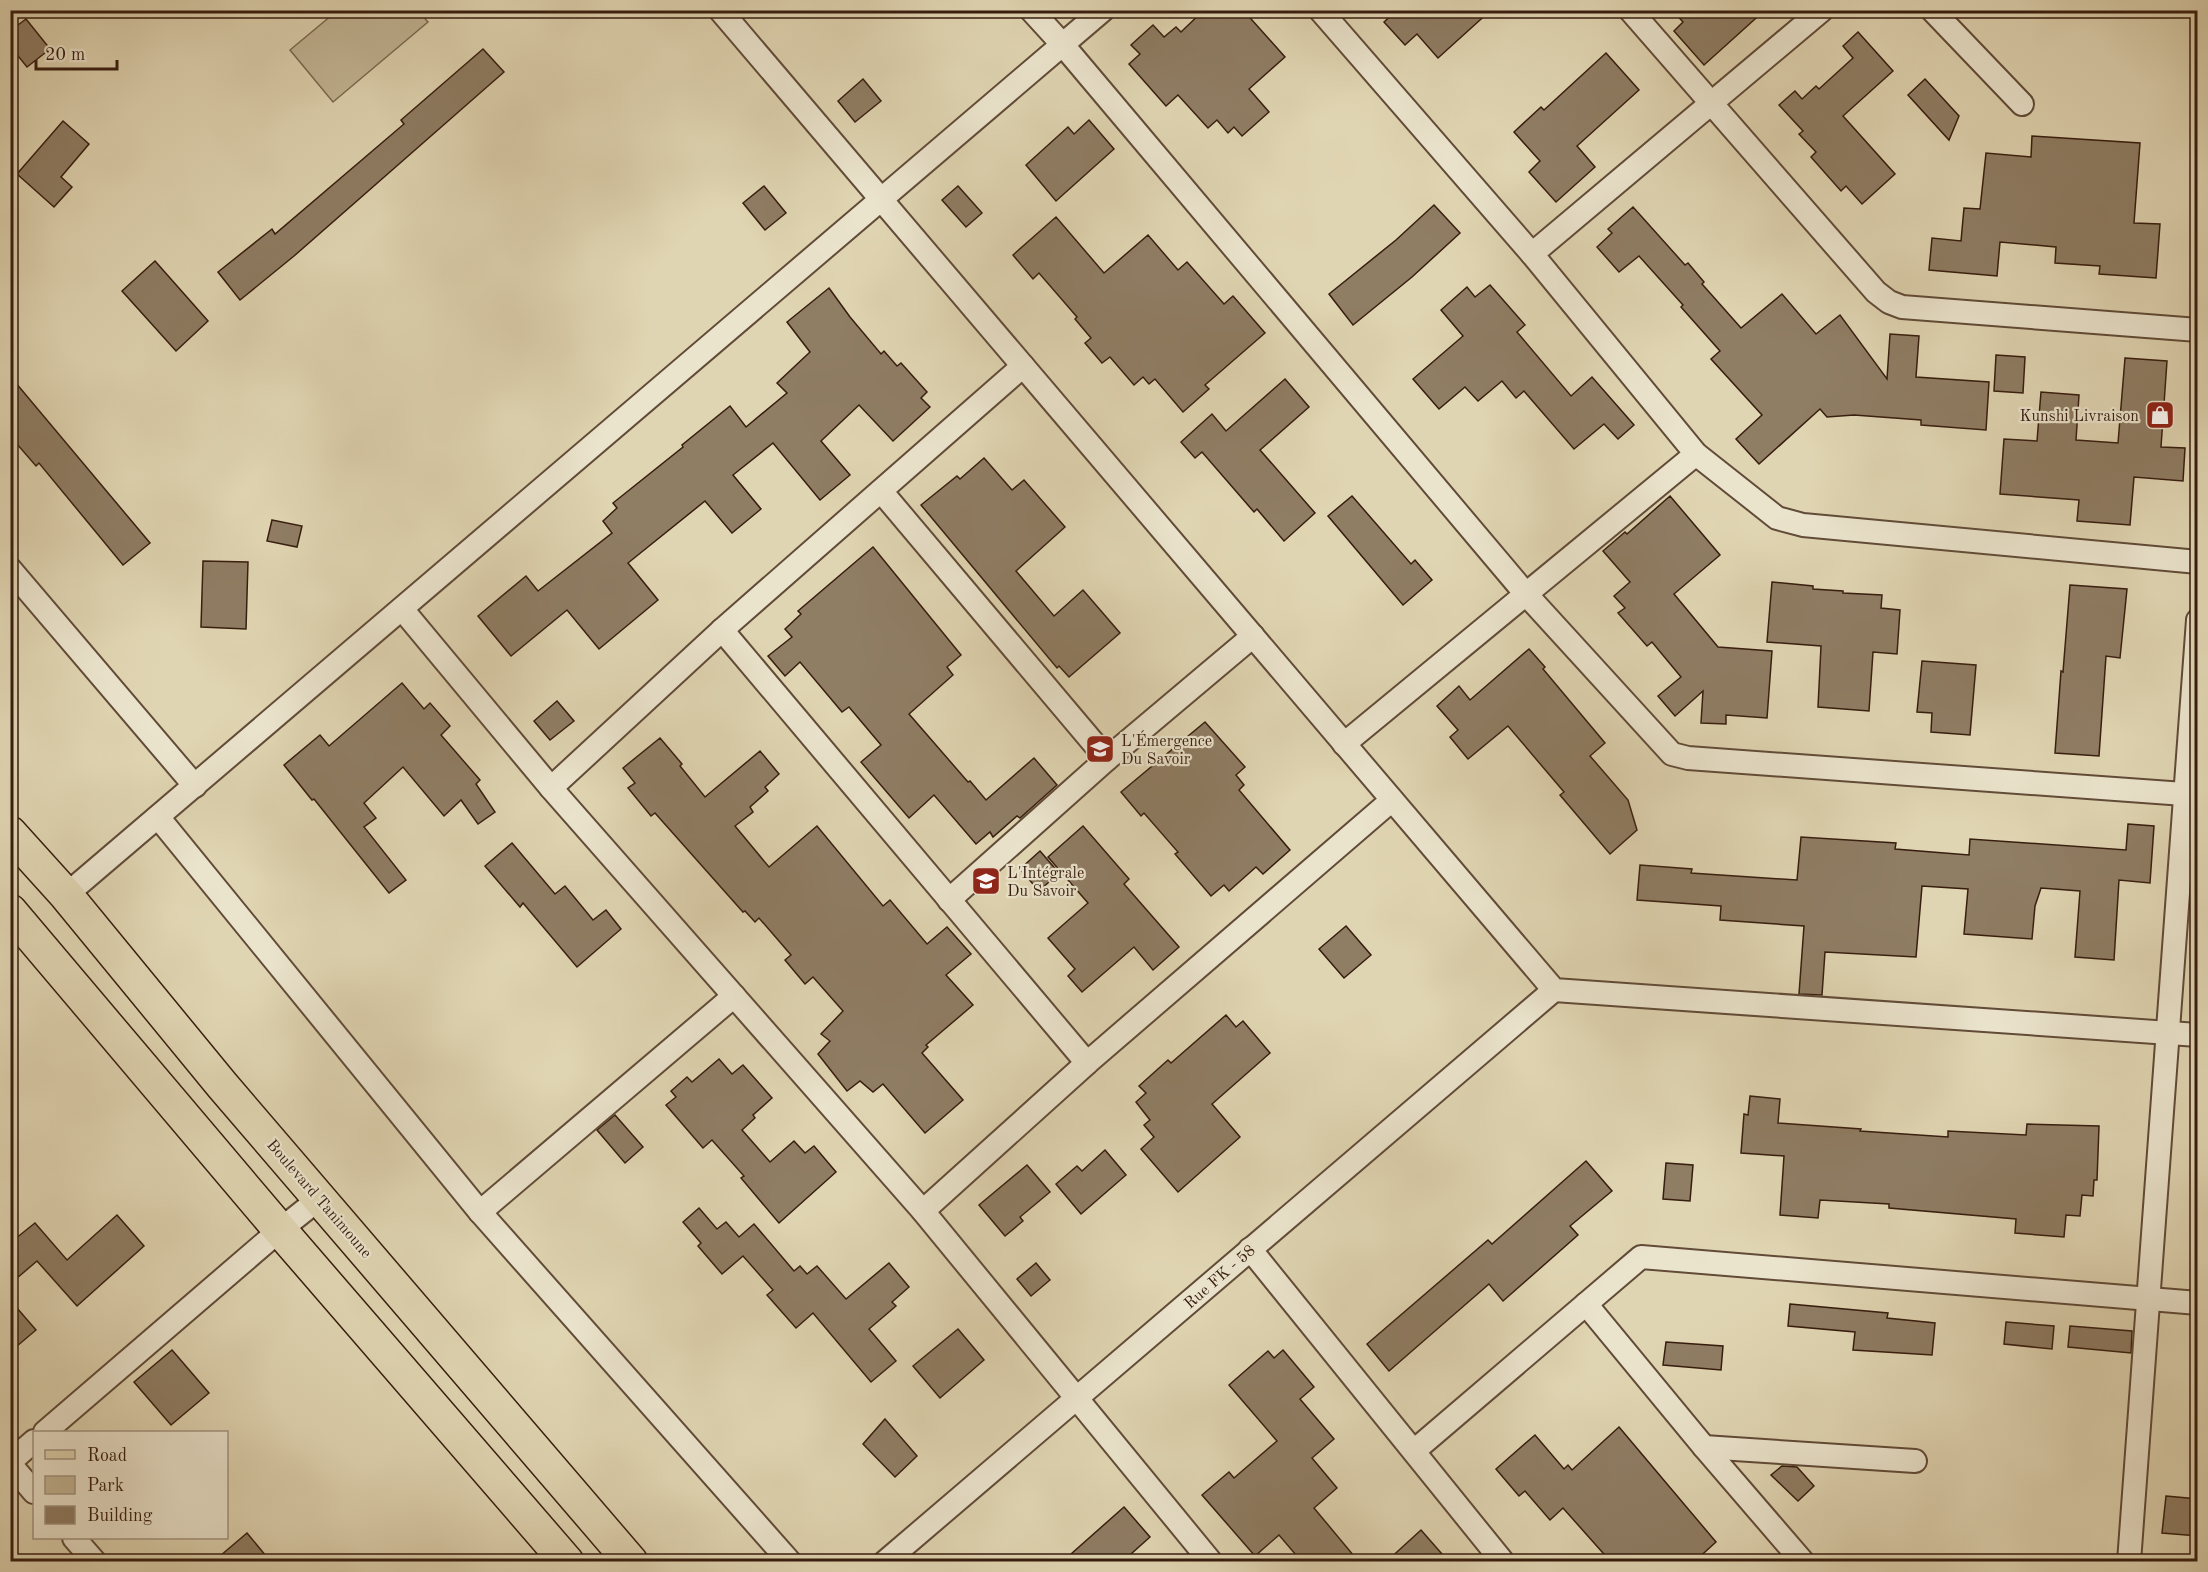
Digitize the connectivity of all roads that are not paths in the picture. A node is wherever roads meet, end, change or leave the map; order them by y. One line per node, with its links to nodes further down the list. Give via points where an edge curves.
1 (720, 10): 11 (street)
2 (1031, 10): 8 (street)
3 (1103, 10): 8 (street)
4 (1320, 10): 12 (street)
5 (1630, 10): 9 (street)
6 (1822, 10): 9 (street)
7 (1932, 10): 10 (street)
8 (1063, 45): 11 (street); 19 (street)
9 (1711, 103): 12 (street); 13 (street, via 1888,302 1902,307)
10 (2022, 104)
11 (882, 200): 14 (street); 20 (street)
12 (1532, 254): 15 (street)
13 (2198, 330)
14 (1023, 366): 16 (street); 23 (street)
15 (1696, 454): 17 (street, via 1777,518 1792,523); 19 (street)
16 (881, 491): 22 (street); 25 (street)
17 (2198, 562)
18 (10, 569): 26 (street)
19 (1525, 592): 24 (street); 28 (street, via 1677,756)
20 (402, 609): 26 (street); 27 (street)
21 (2198, 620): 28 (street)
22 (722, 630): 27 (street); 33 (street)
23 (1253, 636): 24 (street); 25 (street)
24 (1344, 744): 29 (street)
25 (1107, 759): 33 (street)
26 (195, 786): 30 (street)
27 (551, 788): 36 (street)
28 (2191, 794): 37 (street)
29 (1392, 800): 35 (street); 39 (street)
30 (158, 817): 32 (street); 42 (street)
31 (10, 833): 32 (main road, Boulevard Tanimoune)
32 (66, 895): 40 (main road, Boulevard Tanimoune)
33 (949, 900): 39 (street)
34 (10, 911): 43 (main road)
35 (1554, 990): 37 (street); 44 (street, Rue FK - 58)
36 (734, 996): 41 (street); 42 (street)
37 (2168, 1033): 38 (street); 45 (street)
38 (2198, 1035)
39 (1087, 1063): 41 (street)
40 (320, 1198): 43 (street); 59 (main road, Boulevard Tanimoune)
41 (923, 1211): 48 (street)
42 (480, 1212): 60 (street)
43 (280, 1230): 49 (street); 58 (main road)
44 (1251, 1249): 48 (street, Rue FK - 58); 52 (street)
45 (2148, 1299): 46 (street); 47 (street, via 1641,1257); 65 (street)
46 (2198, 1303)
47 (1586, 1304): 51 (street); 52 (street)
48 (1077, 1398): 61 (street, Rue FK - 58); 62 (street)
49 (46, 1431)
50 (33, 1442): 54 (street)
51 (1704, 1447): 53 (street); 64 (street)
52 (1414, 1451): 63 (street)
53 (1915, 1461)
54 (10, 1463): 55 (street)
55 (33, 1491)
56 (75, 1539): 57 (street)
57 (94, 1562)
58 (567, 1562)
59 (631, 1562)
60 (790, 1562)
61 (885, 1562)
62 (1211, 1562)
63 (1503, 1562)
64 (1803, 1562)
65 (2129, 1562)

